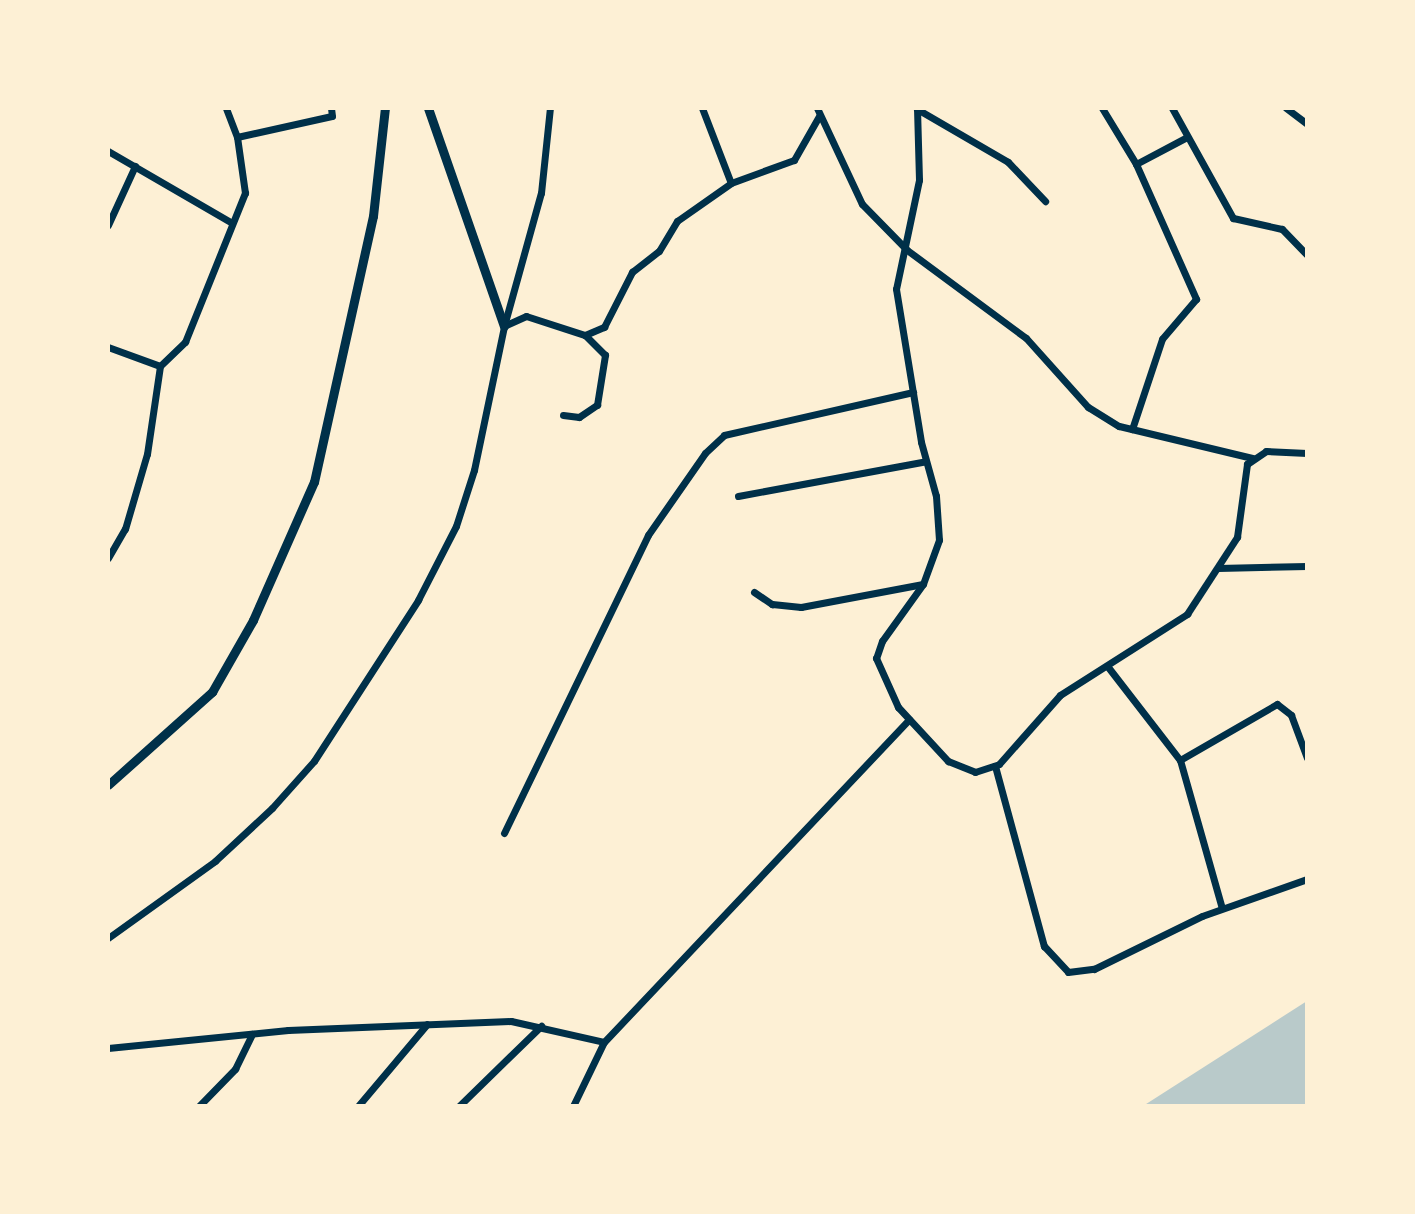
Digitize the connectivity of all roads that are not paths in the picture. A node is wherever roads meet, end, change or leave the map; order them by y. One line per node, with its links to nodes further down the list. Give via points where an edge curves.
1 (226, 108): 13 (street)
2 (331, 108): 13 (street, via 332,116)
3 (385, 108): 45 (street, via 373,216 314,482 226,670 192,714)
4 (428, 108): 24 (street)
5 (550, 108): 24 (street, via 541,193)
6 (702, 108): 18 (street)
7 (1102, 108): 16 (street)
8 (1172, 108): 14 (street)
9 (1286, 108): 12 (street)
10 (917, 109): 19 (street, via 1008,162); 22 (street, via 919,180)
11 (818, 112): 18 (street, via 794,160); 22 (street, via 862,204)
12 (1307, 124)
13 (237, 137): 20 (street, via 245,193)
14 (1187, 137): 16 (street); 23 (street, via 1233,218 1282,229)
15 (108, 151): 17 (street)
16 (1136, 164): 30 (street, via 1196,299 1162,339)
17 (135, 166): 20 (street); 21 (street)
18 (731, 183): 25 (street, via 677,221 659,251 632,272 604,327)
19 (1045, 201)
20 (232, 223): 27 (street, via 185,342)
21 (108, 225)
22 (907, 250): 28 (street, via 896,289); 30 (street, via 999,315 1088,407)
23 (1307, 255)
24 (504, 326): 25 (street, via 526,316); 49 (street, via 486,426 456,526 361,692 314,761 272,808 215,861)
25 (585, 335): 29 (street, via 605,355 597,405 579,417)
26 (108, 347): 27 (street)
27 (160, 366): 35 (street, via 147,454 125,529)
28 (913, 392): 33 (street); 46 (street, via 724,435 705,453 648,535)
29 (563, 415)
30 (1132, 429): 32 (street)
31 (1307, 453): 32 (street, via 1266,451)
32 (1252, 458): 37 (street, via 1243,472 1237,537)
33 (926, 461): 34 (street); 38 (street, via 940,522 937,554)
34 (738, 496)
35 (108, 558)
36 (1307, 566): 37 (street)
37 (1218, 568): 40 (street, via 1187,614)
38 (923, 584): 39 (street, via 801,607 772,604); 41 (street, via 882,641 876,658)
39 (754, 592)
40 (1108, 667): 43 (street); 44 (street, via 1060,695)
41 (909, 719): 44 (street, via 963,769 975,772); 53 (street)
42 (1307, 758): 43 (street, via 1291,715 1277,704)
43 (1180, 760): 48 (street)
44 (995, 766): 48 (street, via 1044,946 1061,969 1094,969)
45 (108, 785)
46 (504, 833)
47 (1307, 879): 48 (street)
48 (1222, 908)
49 (108, 938)
50 (427, 1024): 51 (street, via 511,1021); 52 (street); 56 (street)
51 (541, 1026): 53 (street); 57 (street)
52 (252, 1034): 54 (street); 55 (street, via 235,1069)
53 (604, 1042): 58 (street)
54 (108, 1048)
55 (199, 1106)
56 (358, 1106)
57 (459, 1106)
58 (573, 1106)

